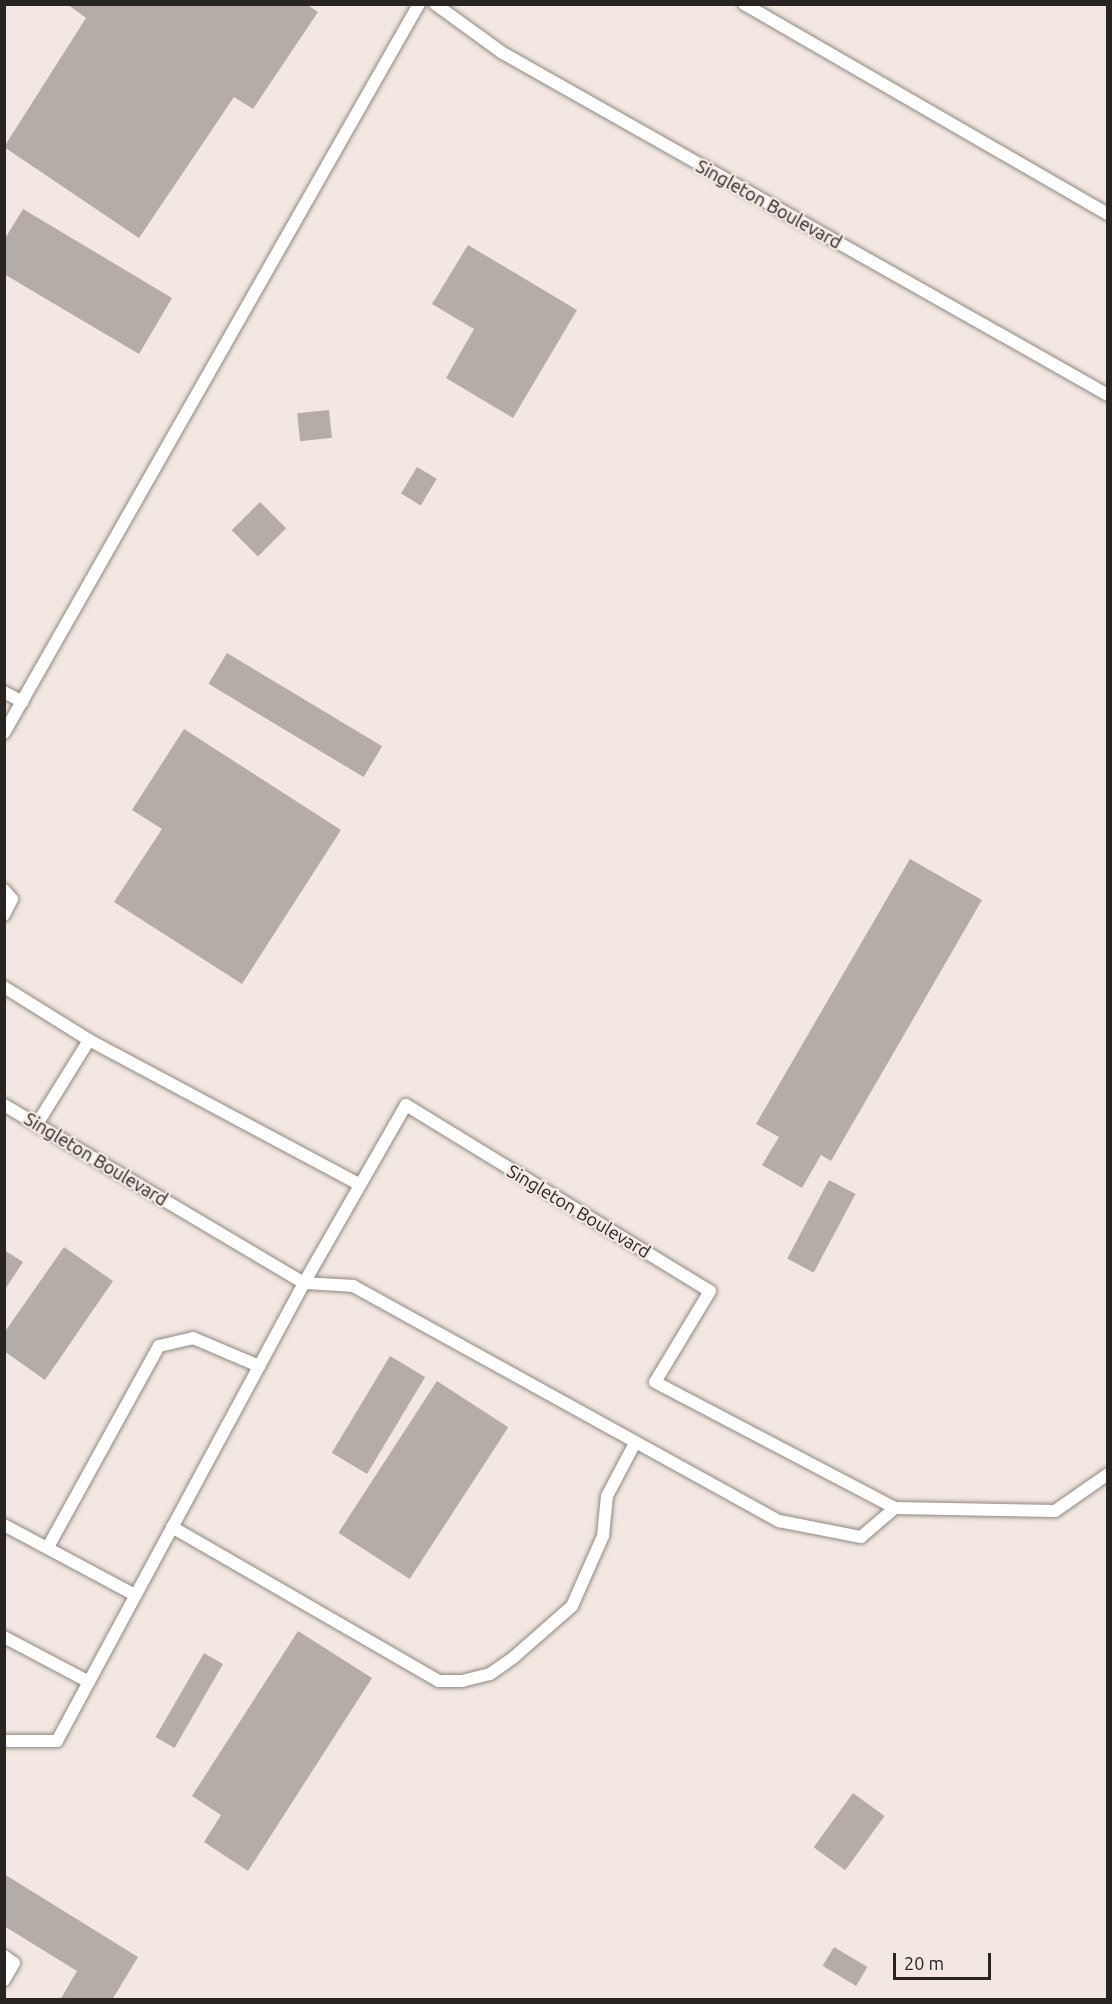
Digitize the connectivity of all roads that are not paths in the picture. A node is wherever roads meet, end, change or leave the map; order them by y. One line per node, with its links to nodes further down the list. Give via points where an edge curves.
1 (419, 4): 7 (lane)
2 (435, 4): 5 (lane, Singleton Boulevard, via 501,52)
3 (744, 4): 4 (lane)
4 (1107, 213)
5 (1107, 395)
6 (4, 692): 7 (lane)
7 (22, 702): 8 (lane)
8 (4, 733)
9 (4, 891): 10 (lane, via 12,899)
10 (4, 915)
11 (4, 987): 12 (lane)
12 (89, 1040): 14 (lane); 15 (lane)
13 (4, 1105): 14 (lane, Singleton Boulevard)
14 (37, 1124): 16 (lane, Singleton Boulevard)
15 (360, 1185): 16 (lane, Singleton Boulevard); 20 (lane, Singleton Boulevard, via 406,1106 710,1291 655,1382)
16 (304, 1282): 17 (lane); 18 (lane, via 353,1286)
17 (259, 1366): 22 (lane); 23 (lane, via 193,1338 159,1346)
18 (635, 1443): 20 (lane, via 779,1521 861,1537); 22 (lane, via 607,1496 603,1536 572,1606 490,1674 462,1681 438,1681)
19 (1107, 1474): 20 (lane, Singleton Boulevard, via 1055,1511)
20 (894, 1508)
21 (4, 1525): 23 (lane)
22 (172, 1527): 24 (lane)
23 (48, 1547): 24 (lane)
24 (135, 1595): 26 (lane)
25 (4, 1637): 26 (lane)
26 (89, 1682): 27 (lane, via 57,1742)
27 (4, 1741)
28 (4, 1956): 29 (lane, via 14,1963)
29 (4, 1980)

